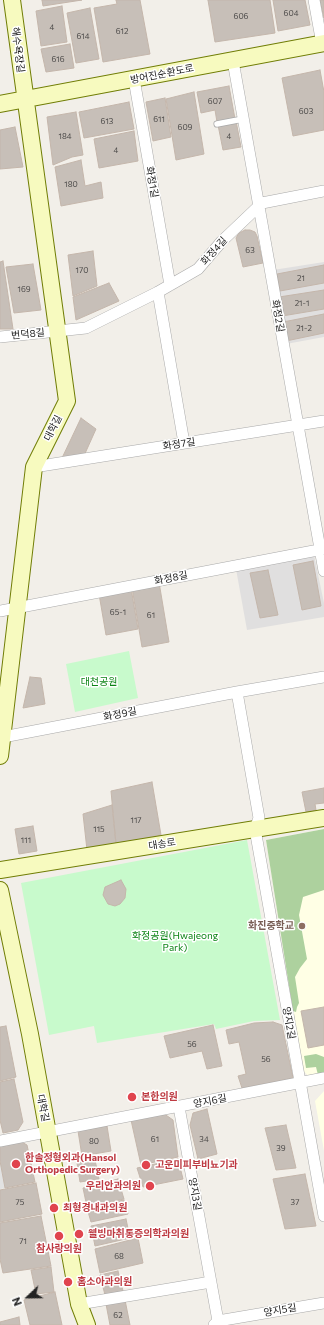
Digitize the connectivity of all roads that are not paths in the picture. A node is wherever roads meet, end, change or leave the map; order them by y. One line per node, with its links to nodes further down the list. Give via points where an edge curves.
1 (12, 0): 6 (street, 해수욕장길)
2 (314, 0): 3 (street)
3 (323, 43): 4 (street, 방어진순환도로)
4 (233, 61): 5 (street, 방어진순환도로); 8 (street, 화정2길)
5 (134, 79): 6 (street, 방어진순환도로); 12 (street, 화정1길)
6 (25, 100): 7 (street, 방어진순환도로); 14 (street, 대학길)
7 (0, 104)
8 (243, 119): 9 (lane); 11 (street, 화정2길)
9 (217, 124)
10 (324, 191): 11 (street, 화정4길, via 262,203)
11 (258, 206): 12 (street, 화정4길, via 198,268); 17 (street, 화정2길)
12 (170, 285): 13 (street, 화정4길)
13 (158, 292): 14 (street, 화정4길, via 86,328); 18 (street)
14 (57, 331): 15 (street, 번덕8길); 19 (street, 대학길, via 67,401)
15 (0, 337)
16 (324, 421): 17 (street, 화정7길)
17 (298, 424): 18 (street, 화정7길); 20 (street, 화정2길)
18 (184, 443): 19 (street, 화정7길)
19 (34, 468): 22 (street, 대학길)
20 (322, 549): 21 (street, 화정2길); 22 (street, 화정8길)
21 (324, 571)
22 (18, 607): 23 (street, 화정8길); 26 (street, 대학길)
23 (0, 611)
24 (324, 677): 25 (street, 화정9길)
25 (237, 692): 26 (street, 화정9길); 29 (street, via 259,818)
26 (3, 737): 27 (street, 대학길)
27 (0, 756)
28 (324, 818): 29 (street, 대송로)
29 (255, 828): 30 (street, 대송로); 33 (street, 양지2길)
30 (0, 870)
31 (0, 890): 35 (street, 대학길)
32 (324, 1078): 33 (street, 양지6길)
33 (300, 1083): 34 (street, 양지6길); 37 (street, 양지2길)
34 (180, 1107): 35 (street, 양지6길); 38 (street, 양지3길)
35 (48, 1132): 36 (street, 양지6길); 40 (street, 대학길)
36 (0, 1141)
37 (324, 1216)
38 (211, 1282): 40 (street); 41 (street, 양지3길)
39 (324, 1303): 41 (street, 양지5길)
40 (79, 1304): 42 (street, 대학길)
41 (218, 1324)
42 (87, 1325)

